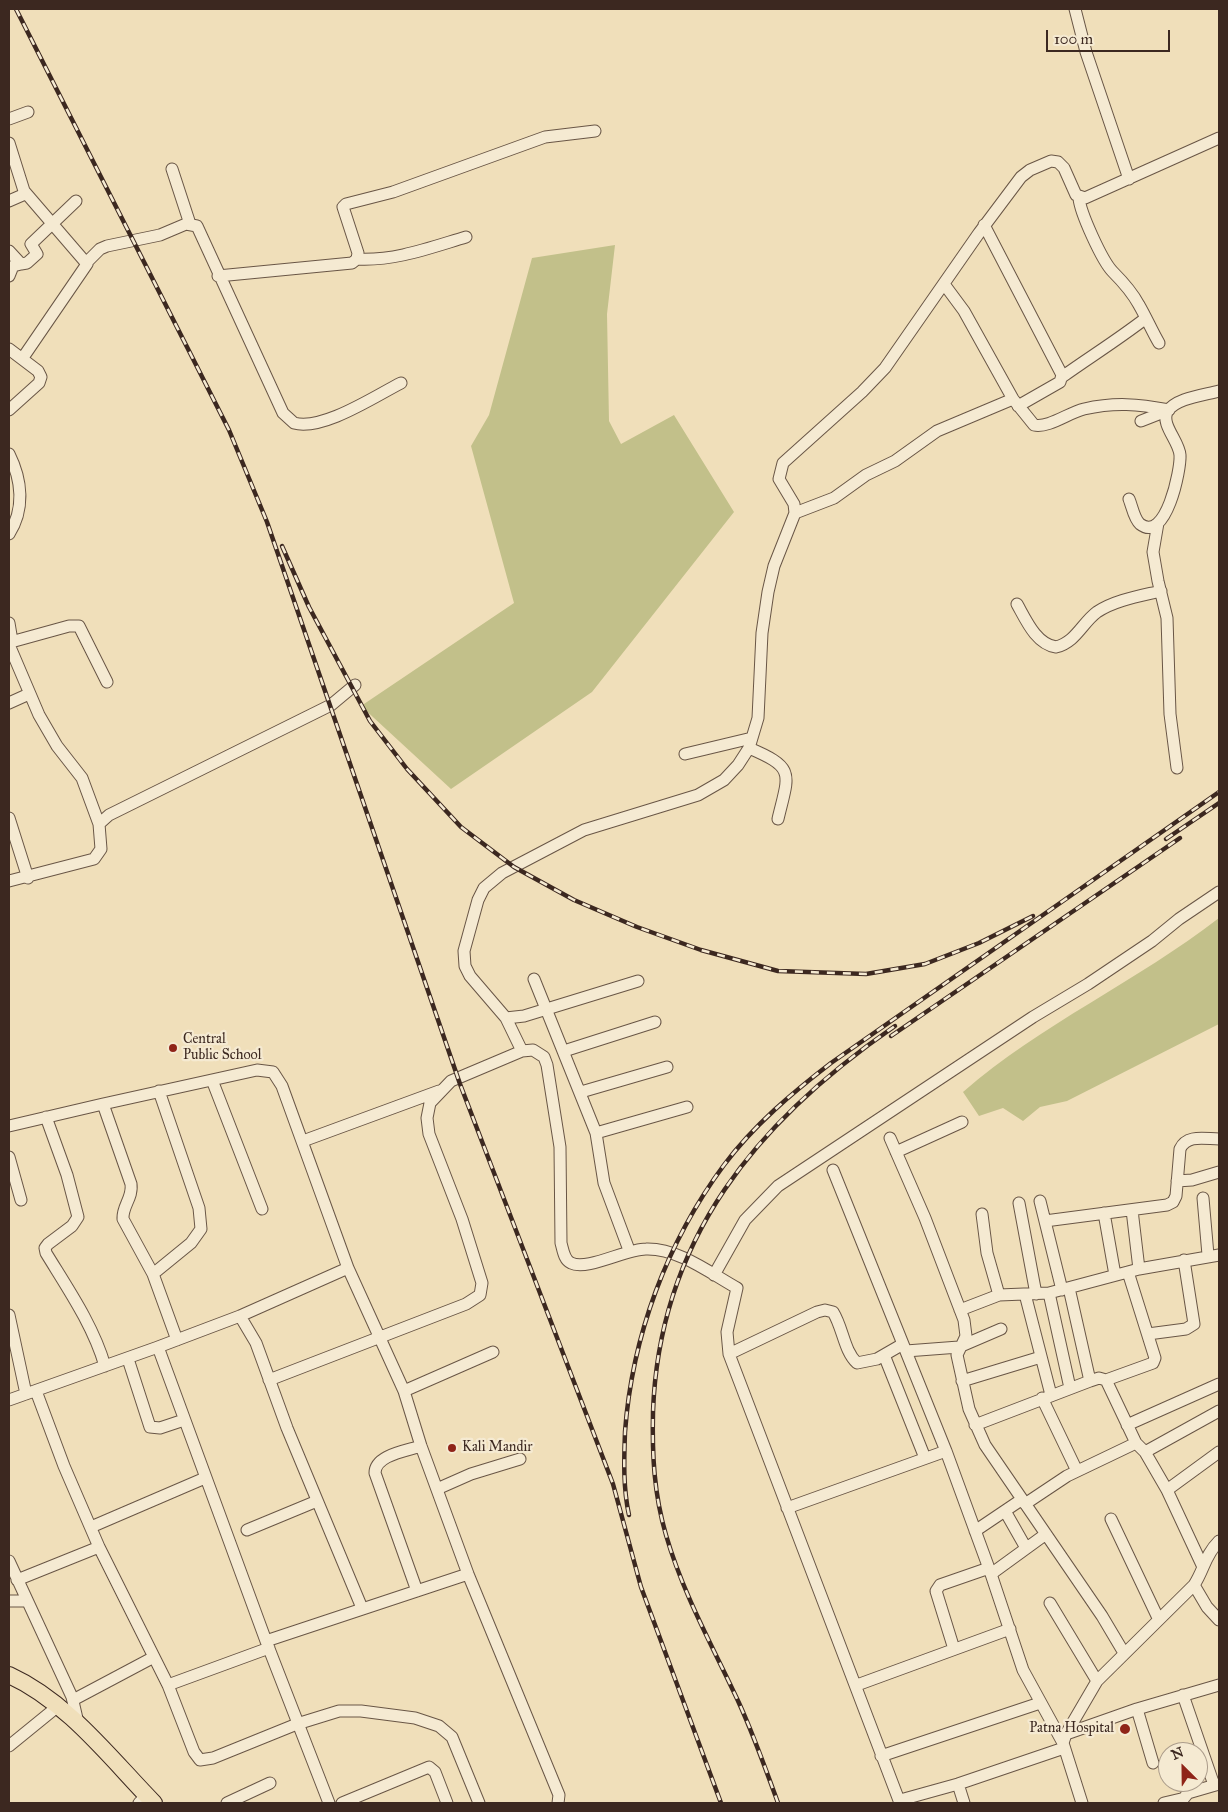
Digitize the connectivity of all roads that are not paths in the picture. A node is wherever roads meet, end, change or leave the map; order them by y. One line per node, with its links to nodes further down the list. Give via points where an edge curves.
1 (1075, 9): 9 (street, via 1086,52)
2 (28, 112): 3 (street)
3 (9, 119)
4 (595, 131): 19 (street, via 545,137 393,192 346,204 343,206 344,214)
5 (1219, 138): 9 (street)
6 (9, 143): 7 (street)
7 (11, 159): 10 (street)
8 (172, 169): 15 (street)
9 (1129, 179): 11 (street)
10 (25, 192): 12 (street, via 21,198); 14 (street)
11 (1079, 198): 16 (street, via 1064,168 1058,162 1051,162 1030,170 1021,178); 25 (street, via 1084,216 1112,271 1122,278)
12 (9, 201)
13 (76, 201): 14 (street)
14 (51, 222): 20 (street); 21 (street, via 31,244 36,255)
15 (190, 224): 20 (street, via 160,235 107,246); 23 (street, via 198,229)
16 (984, 225): 24 (street); 29 (street)
17 (466, 237): 19 (street, via 404,256)
18 (9, 251): 21 (street)
19 (357, 259): 23 (street, via 352,263)
20 (87, 262): 28 (street)
21 (21, 264): 22 (street, via 13,266)
22 (9, 276)
23 (218, 276): 30 (street, via 242,320 283,412 294,423 314,423 337,416)
24 (944, 284): 32 (street, via 968,318); 38 (street, via 885,368 783,464 779,479)
25 (1146, 318): 26 (street); 29 (street)
26 (1159, 343)
27 (9, 349): 28 (street)
28 (22, 359): 33 (street, via 38,371 41,380)
29 (1062, 377): 32 (street, via 1060,382)
30 (401, 383)
31 (1219, 391): 34 (street, via 1177,403)
32 (1015, 403): 34 (street, via 1028,420 1040,426 1069,413 1102,406 1134,403); 38 (street, via 937,431 834,498)
33 (9, 410)
34 (1169, 410): 35 (street); 39 (street, via 1166,421 1177,442 1180,462 1168,508)
35 (1141, 421)
36 (9, 454): 40 (street, via 19,483 20,510)
37 (1129, 500): 39 (street, via 1138,522 1151,526)
38 (796, 513): 49 (street, via 774,566 768,592 762,633 758,718)
39 (1158, 523): 41 (street, via 1153,552)
40 (9, 534)
41 (1161, 591): 42 (street, via 1098,611 1069,641 1056,647 1044,643 1032,630); 51 (street, via 1167,618 1171,723)
42 (1017, 604)
43 (9, 623): 44 (street)
44 (10, 646): 45 (street, via 68,626 78,626); 47 (street)
45 (107, 682)
46 (355, 685): 54 (street, via 330,705 109,815)
47 (29, 694): 48 (street); 54 (street, via 49,733 82,778)
48 (9, 703)
49 (750, 743): 50 (street); 53 (street, via 785,770 787,780); 61 (street, via 738,765 724,780 698,794 584,830 502,873 484,888 463,959 470,976)
50 (685, 754)
51 (1177, 768)
52 (9, 818): 55 (street)
53 (778, 819)
54 (100, 824): 55 (street, via 101,849 94,859)
55 (28, 878): 56 (street)
56 (9, 881)
57 (1219, 892): 99 (street, via 1120,962 778,1186 745,1220)
58 (534, 979): 60 (street)
59 (638, 981): 60 (street)
60 (546, 1008): 61 (street); 64 (street)
61 (506, 1018): 63 (street)
62 (655, 1022): 64 (street)
63 (522, 1051): 67 (street, via 458,1077); 93 (street, via 533,1050 544,1058 550,1078 560,1147 561,1243 565,1257 570,1263 588,1264)
64 (564, 1051): 69 (street)
65 (667, 1067): 69 (street)
66 (212, 1080): 68 (street); 78 (street, via 257,1070 273,1072 282,1086); 88 (street)
67 (441, 1090): 78 (street); 110 (street, via 430,1103 428,1134 462,1219 482,1290 476,1299 466,1304)
68 (159, 1091): 70 (street); 98 (street, via 201,1222 199,1235)
69 (581, 1092): 75 (street)
70 (103, 1104): 72 (street); 98 (street, via 131,1184 132,1194 123,1209 123,1219)
71 (687, 1107): 75 (street)
72 (46, 1117): 74 (street); 120 (street, via 67,1174 78,1217 72,1226 48,1244 46,1253 69,1288)
73 (962, 1122): 79 (street)
74 (9, 1126)
75 (596, 1133): 93 (street, via 604,1184)
76 (890, 1138): 79 (street)
77 (1219, 1139): 83 (street, via 1189,1139 1183,1143)
78 (302, 1142): 96 (street)
79 (896, 1152): 105 (street)
80 (9, 1157): 85 (street)
81 (833, 1170): 114 (street)
82 (1219, 1172): 83 (street)
83 (1177, 1181): 89 (street, via 1173,1202)
84 (1203, 1198): 94 (street)
85 (21, 1200)
86 (1040, 1201): 92 (street)
87 (1019, 1203): 103 (street)
88 (262, 1209)
89 (1132, 1210): 90 (street); 97 (street)
90 (1104, 1213): 92 (street); 100 (street)
91 (982, 1214): 104 (street, via 987,1253)
92 (1045, 1221): 101 (street)
93 (629, 1250): 99 (street, via 647,1248 672,1253)
94 (1214, 1255): 95 (street)
95 (1184, 1260): 97 (street); 109 (street, via 1194,1324 1186,1329)
96 (348, 1268): 107 (street); 110 (street)
97 (1133, 1271): 100 (street); 109 (street)
98 (153, 1274): 111 (street)
99 (714, 1275): 116 (street, via 737,1288 726,1332)
100 (1115, 1275): 101 (street)
101 (1066, 1289): 102 (street); 124 (street)
102 (1049, 1293): 103 (street); 127 (street)
103 (1031, 1294): 104 (street); 118 (street)
104 (999, 1295): 105 (street)
105 (960, 1310): 113 (street, via 966,1336)
106 (9, 1315): 126 (street)
107 (240, 1316): 111 (street); 121 (street, via 256,1343)
108 (1001, 1329): 113 (street)
109 (1148, 1334): 122 (street, via 1153,1363)
110 (380, 1337): 121 (street); 128 (street)
111 (177, 1340): 112 (street)
112 (158, 1347): 119 (street); 132 (street)
113 (959, 1347): 114 (street); 123 (street, via 957,1355)
114 (904, 1348): 117 (street); 137 (street)
115 (493, 1352): 128 (street)
116 (729, 1354): 117 (street, via 825,1310 833,1312 838,1320 852,1358 857,1363); 148 (street)
117 (884, 1355): 140 (street)
118 (1040, 1357): 123 (street); 129 (street)
119 (128, 1359): 120 (street); 132 (street, via 150,1427 160,1428)
120 (105, 1366): 126 (street)
121 (270, 1380): 146 (street)
122 (1106, 1380): 124 (street); 134 (street)
123 (962, 1381): 133 (street)
124 (1090, 1381): 127 (street)
125 (1219, 1384): 134 (street)
126 (28, 1388): 130 (street); 151 (street)
127 (1070, 1388): 129 (street)
128 (404, 1390): 136 (street)
129 (1047, 1397): 133 (street); 142 (street)
130 (9, 1400)
131 (1219, 1411): 138 (street)
132 (184, 1420): 143 (street)
133 (975, 1424): 147 (street)
134 (1127, 1425): 135 (street)
135 (1136, 1443): 138 (street); 142 (street)
136 (421, 1446): 144 (street); 164 (street, via 380,1460 374,1473)
137 (946, 1451): 140 (street); 153 (street)
138 (1145, 1452): 145 (street)
139 (1219, 1452): 145 (street)
140 (925, 1458): 148 (street)
141 (520, 1459): 144 (street, via 471,1474)
142 (1077, 1472): 147 (street)
143 (205, 1478): 151 (street); 172 (street)
144 (437, 1489): 161 (street)
145 (1167, 1490): 159 (street)
146 (317, 1501): 152 (street); 168 (street)
147 (1023, 1502): 149 (street); 154 (street)
148 (788, 1508): 180 (street)
149 (1004, 1512): 153 (street); 157 (street)
150 (1111, 1519): 169 (street)
151 (91, 1527): 156 (street)
152 (247, 1530)
153 (975, 1531): 160 (street)
154 (1046, 1534): 157 (street); 174 (street)
155 (1219, 1541): 159 (street, via 1206,1555)
156 (99, 1547): 162 (street); 175 (street)
157 (1026, 1548): 160 (street)
158 (9, 1561): 162 (street)
159 (1202, 1565): 163 (street)
160 (990, 1571): 171 (street); 173 (street, via 945,1583 936,1591)
161 (468, 1574): 164 (street); 204 (street, via 559,1795)
162 (17, 1580): 166 (street)
163 (1194, 1585): 169 (street); 170 (street)
164 (417, 1591): 168 (street)
165 (9, 1601): 166 (street)
166 (27, 1601): 183 (street)
167 (1050, 1603): 177 (street)
168 (362, 1608): 172 (street)
169 (1158, 1618): 174 (street)
170 (1219, 1620)
171 (1010, 1629): 173 (street); 184 (street, via 1023,1670)
172 (267, 1645): 179 (street); 188 (street)
173 (954, 1649): 180 (street)
174 (1124, 1653): 177 (street)
175 (154, 1657): 179 (street); 183 (street)
176 (9, 1675): 187 (highway, via 43,1695)
177 (1097, 1681): 189 (street)
178 (9, 1683): 186 (highway)
179 (168, 1685): 188 (street, via 200,1760 213,1758)
180 (856, 1685): 191 (street)
181 (1219, 1686): 182 (street)
182 (1183, 1695): 185 (street); 195 (street)
183 (73, 1700): 187 (street)
184 (1040, 1703): 189 (street); 191 (street)
185 (1137, 1709): 189 (street); 192 (street)
186 (52, 1711): 190 (street); 198 (highway, via 66,1721)
187 (78, 1723): 198 (highway)
188 (297, 1724): 200 (street); 203 (street, via 339,1711 351,1711 415,1718 439,1726 452,1737)
189 (1064, 1742): 194 (street); 207 (street)
190 (9, 1746)
191 (881, 1756): 205 (street)
192 (1153, 1764)
193 (270, 1783): 199 (street)
194 (958, 1784): 196 (street); 206 (street)
195 (1217, 1785): 197 (street, via 1188,1792)
196 (932, 1798): 205 (street, via 904,1799)
197 (1180, 1801): 208 (street)
198 (144, 1803)
199 (227, 1803)
200 (329, 1803)
201 (342, 1803): 202 (street, via 429,1767 435,1772)
202 (447, 1803)
203 (479, 1803)
204 (558, 1803)
205 (901, 1803)
206 (964, 1803)
207 (1082, 1803)
208 (1164, 1803)

